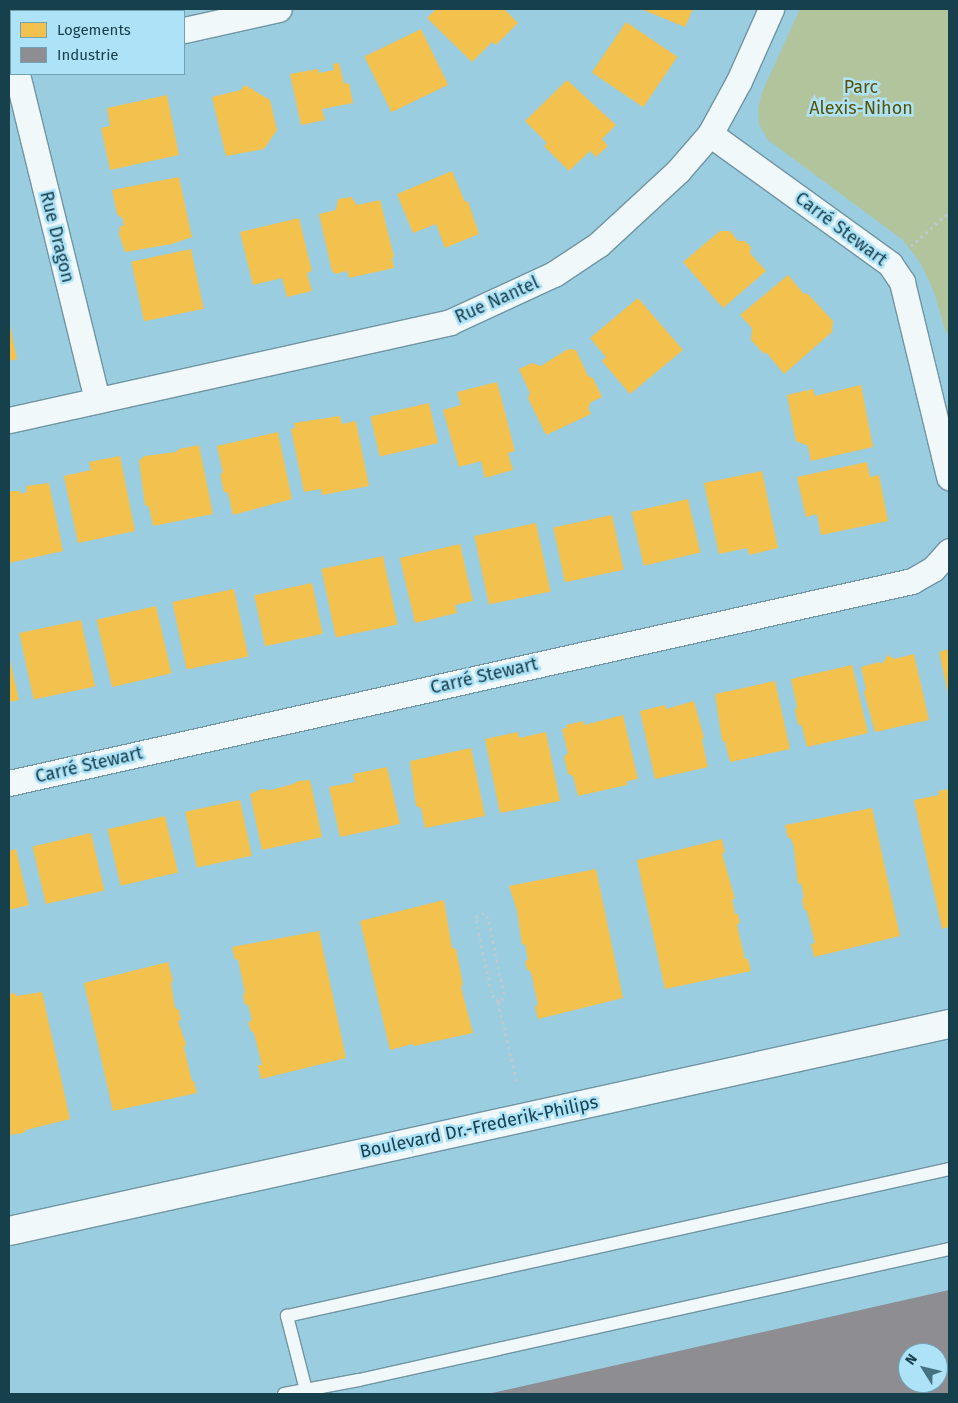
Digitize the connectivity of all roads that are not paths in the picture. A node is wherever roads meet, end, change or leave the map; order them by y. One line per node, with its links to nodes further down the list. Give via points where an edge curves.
1 (279, 9): 3 (street)
2 (771, 9): 5 (street, Rue Nantel, via 739,81)
3 (185, 30)
4 (17, 75): 6 (street, Rue Dragon)
5 (710, 134): 6 (street, Rue Nantel, via 678,171 599,244 554,274 450,322); 8 (street, Carré Stewart, via 890,264 902,282 908,301)
6 (97, 400): 7 (street, Rue Nantel)
7 (9, 420)
8 (949, 477)
9 (949, 551): 10 (street, Carré Stewart, via 933,569 912,580)
10 (9, 783)
11 (949, 1024): 13 (street, Boulevard Dr.-Frederik-Philips)
12 (949, 1169): 15 (lane, via 287,1316)
13 (9, 1231)
14 (949, 1248): 15 (lane)
15 (307, 1392): 16 (lane)
16 (284, 1394)

